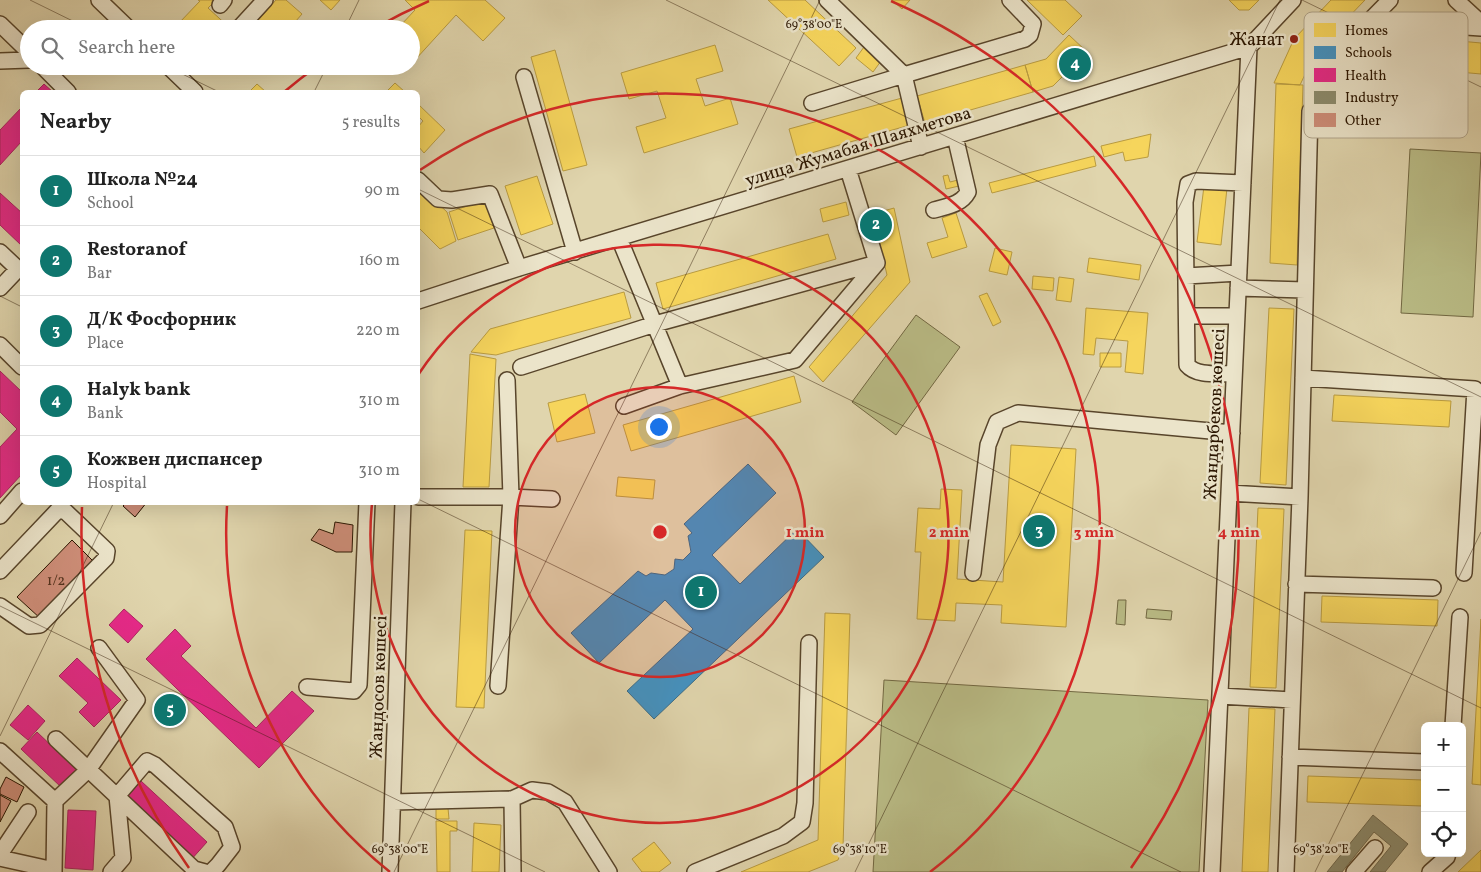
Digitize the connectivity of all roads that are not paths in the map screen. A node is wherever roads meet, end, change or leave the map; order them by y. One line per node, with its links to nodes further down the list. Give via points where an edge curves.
1 (265, 0): 10 (street)
2 (827, 0): 21 (street)
3 (1010, 0): 21 (street, via 1033,24 1025,39)
4 (1293, 0): 16 (street)
5 (1390, 0): 8 (street)
6 (1456, 0): 11 (street)
7 (104, 2): 9 (street)
8 (1378, 12)
9 (121, 20)
10 (247, 20)
11 (1481, 23)
12 (0, 24): 15 (street)
13 (1468, 27): 14 (street)
14 (1481, 28)
15 (20, 43)
16 (1249, 47): 26 (street, улица Жумабая Шаяхметова); 31 (street, Жандарбеков көшесі)
17 (0, 60): 18 (street)
18 (20, 60)
19 (51, 75): 23 (street)
20 (177, 75): 24 (street)
21 (904, 75): 25 (street); 28 (street)
22 (524, 77): 35 (street)
23 (66, 90)
24 (193, 90)
25 (812, 104)
26 (955, 136): 28 (street, улица Жумабая Шаяхметова); 32 (street, via 968,192 959,203)
27 (1311, 138): 43 (street)
28 (921, 147): 29 (street, улица Жумабая Шаяхметова)
29 (848, 169): 33 (street, улица Жумабая Шаяхметова); 36 (street)
30 (420, 182): 38 (street, via 438,199 490,194)
31 (1243, 183): 39 (street, Жандарбеков көшесі); 40 (street, via 1196,180 1188,184 1185,202)
32 (934, 210)
33 (619, 238): 35 (street, улица Жумабая Шаяхметова); 47 (street)
34 (0, 252): 37 (street)
35 (575, 252): 38 (street, улица Жумабая Шаяхметова)
36 (877, 263): 47 (street); 54 (street, via 795,360)
37 (20, 267): 41 (street)
38 (518, 268): 44 (street, улица Жумабая Шаяхметова)
39 (1239, 273): 40 (street); 42 (street, Жандарбеков көшесі)
40 (1186, 276): 45 (street)
41 (0, 288)
42 (1238, 288): 43 (street); 46 (street, Жандарбеков көшесі)
43 (1305, 290): 52 (street)
44 (420, 300)
45 (1186, 316): 46 (street); 51 (street, via 1187,365 1191,370)
46 (1237, 316): 51 (street, Жандарбеков көшесі)
47 (655, 324): 50 (street); 54 (street)
48 (0, 345): 49 (street)
49 (20, 365)
50 (521, 367)
51 (1234, 374): 56 (street, Жандарбеков көшесі)
52 (1303, 378): 59 (street); 68 (street, via 1475,389)
53 (507, 380): 61 (street)
54 (680, 386): 55 (street)
55 (624, 406)
56 (1232, 433): 58 (street, Жандарбеков көшесі); 67 (street, via 1018,413 997,422 988,445)
57 (20, 493): 65 (street)
58 (1229, 493): 59 (street); 77 (street, Жандарбеков көшесі)
59 (1300, 496): 69 (street)
60 (420, 497): 61 (street)
61 (511, 497): 62 (street); 75 (street)
62 (552, 499)
63 (367, 505): 76 (street, via 359,685 354,691)
64 (403, 505): 88 (street, Жандосов көшесі)
65 (0, 516)
66 (0, 570): 71 (street, via 58,510 65,511 108,554 40,626 29,626)
67 (973, 573)
68 (1464, 573)
69 (1296, 584): 70 (street); 78 (street)
70 (1433, 588)
71 (0, 606)
72 (1460, 617): 79 (street)
73 (809, 643): 101 (street, via 802,822 783,836)
74 (99, 648): 84 (street, via 137,700)
75 (498, 686)
76 (307, 687)
77 (1220, 696): 78 (street); 102 (street, Жандарбеков көшесі)
78 (1292, 700): 82 (street)
79 (1453, 722)
80 (56, 739): 84 (street)
81 (0, 750): 87 (street)
82 (1290, 757): 83 (street); 103 (street)
83 (1421, 762)
84 (88, 770): 85 (street); 87 (street)
85 (116, 796): 95 (street, via 123,858); 96 (street, via 194,869); 97 (street, via 147,762 155,764 225,827 232,847)
86 (512, 799): 88 (street); 99 (street); 100 (street, via 532,790 548,792 565,802)
87 (54, 801): 94 (street)
88 (393, 802): 98 (street, Жандосов көшесі)
89 (28, 812): 91 (street)
90 (1375, 848): 104 (street)
91 (0, 854)
92 (1447, 857): 105 (street)
93 (0, 858): 94 (street)
94 (54, 871)
95 (111, 872)
96 (205, 872)
97 (211, 872)
98 (390, 872)
99 (513, 872)
100 (609, 872)
101 (695, 872)
102 (1212, 872)
103 (1286, 872)
104 (1354, 872)
105 (1430, 872)

